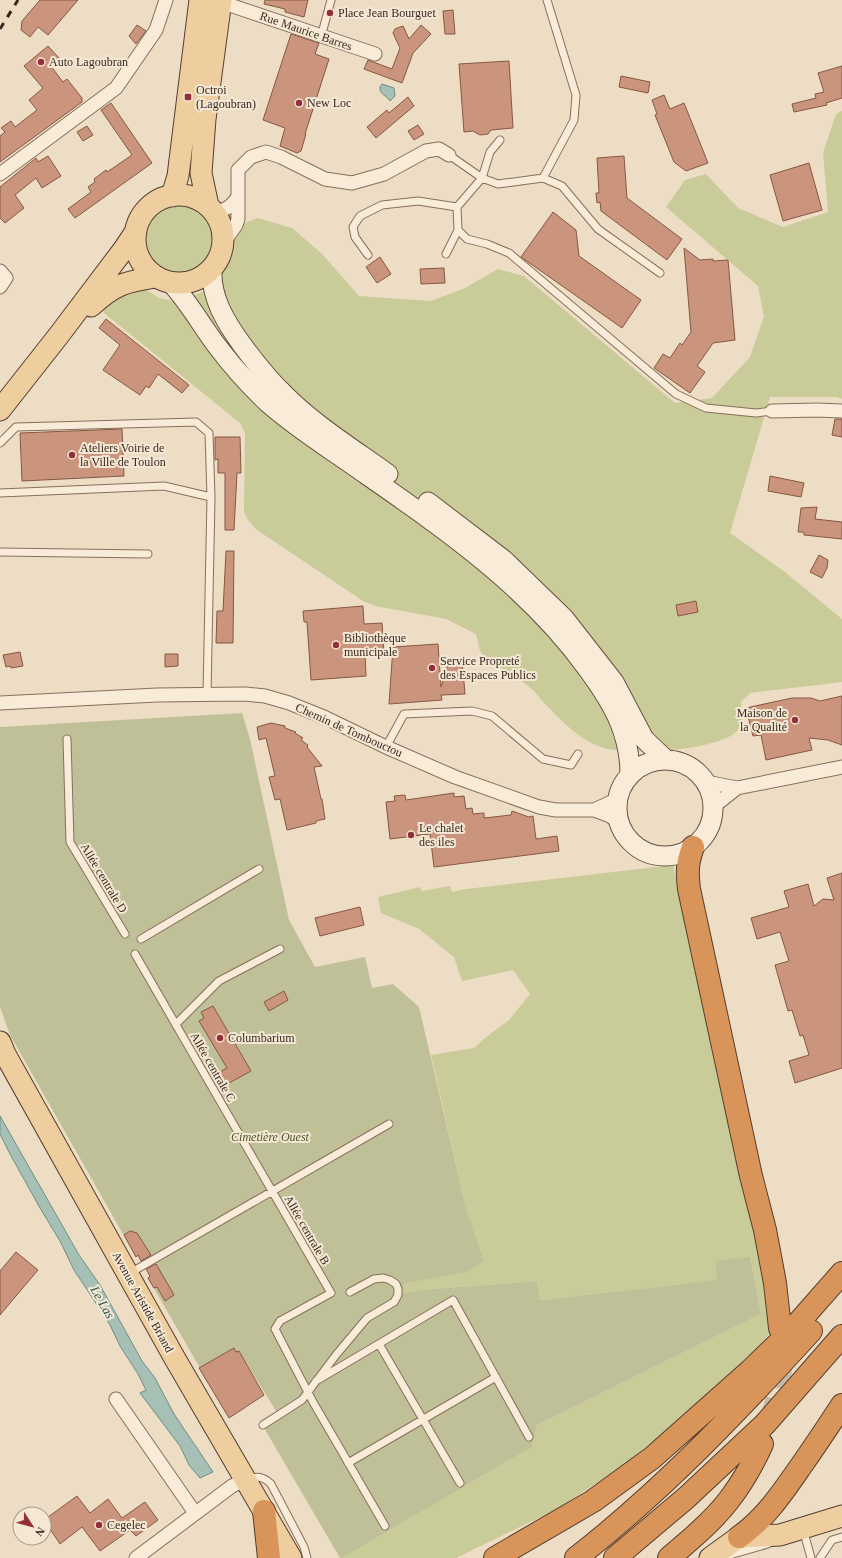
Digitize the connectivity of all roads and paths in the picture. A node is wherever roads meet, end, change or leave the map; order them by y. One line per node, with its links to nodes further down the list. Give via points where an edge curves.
1 (166, 0): 9 (street, via 156,30 116,88)
2 (214, 0): 5 (street, Rue Maurice Barres); 12 (main road); 15 (main road, via 202,165 204,191)
3 (331, 0): 5 (lane)
4 (547, 0): 11 (lane, via 576,95 574,120)
5 (321, 37): 6 (street, Rue Maurice Barres)
6 (374, 54)
7 (500, 140): 10 (lane, via 490,152)
8 (449, 155): 10 (lane); 13 (street, via 439,149 426,151 384,174 352,183 325,179 266,152 251,157 238,170)
9 (0, 174)
10 (482, 178): 11 (lane, via 498,184); 14 (lane)
11 (543, 178): 23 (lane, via 562,186 598,229)
12 (172, 196): 15 (main road, via 197,199); 17 (main road, via 159,200 148,208 140,219)
13 (238, 197): 15 (street, via 232,205 222,211); 18 (street, via 236,225)
14 (457, 207): 16 (lane); 20 (lane, via 418,201 382,205 360,216 353,227 355,237)
15 (210, 209): 18 (main road, via 221,227)
16 (458, 230): 19 (lane); 28 (lane, via 467,239 509,253 676,394 706,408 756,413)
17 (136, 231): 24 (main road, via 135,242 139,257 147,270); 26 (main road)
18 (222, 245): 21 (main road)
19 (446, 254)
20 (368, 255)
21 (212, 268): 24 (main road, via 193,281 182,283); 40 (main road, via 211,278 220,308 234,335 282,393 312,419 462,527 504,560 536,590 590,649 614,682 644,739)
22 (0, 271): 25 (street, via 6,278)
23 (660, 273)
24 (163, 279): 26 (main road, via 120,284 106,293); 42 (main road, via 180,293 217,346 269,404 456,539 528,599 577,654 612,706 628,746)
25 (0, 287)
26 (60, 334): 27 (main road)
27 (0, 410)
28 (772, 411): 29 (street)
29 (842, 411)
30 (0, 443): 32 (lane, via 16,427 196,422 209,434)
31 (0, 493): 32 (lane, via 164,486)
32 (211, 498): 35 (lane)
33 (0, 552): 34 (lane)
34 (148, 554)
35 (207, 694): 36 (street, Chemin de Tombouctou); 38 (street, Chemin de Tombouctou, via 245,694 271,698 324,717)
36 (0, 703)
37 (67, 739): 51 (lane, Allée centrale D, via 70,842)
38 (386, 747): 39 (lane, via 404,714 472,711 492,716 542,760 571,765); 47 (street, Chemin de Tombouctou, via 455,777 539,807 556,810)
39 (578, 754)
40 (665, 760): 42 (main road, via 652,761); 43 (main road, via 689,765)
41 (842, 767): 44 (street)
42 (630, 775): 45 (main road, via 622,786)
43 (706, 782): 44 (street); 46 (main road)
44 (737, 788): 46 (street)
45 (618, 799): 47 (street, Chemin de Tombouctou); 48 (main road)
46 (713, 807): 49 (main road, via 708,829)
47 (594, 810): 48 (street, Chemin de Tombouctou)
48 (620, 823): 49 (main road, via 631,842 650,853 672,855)
49 (693, 847): 63 (highway, via 688,860 689,889 765,1230)
50 (259, 869): 52 (lane)
51 (125, 934)
52 (140, 939)
53 (280, 949): 55 (lane, via 219,981)
54 (135, 954): 55 (lane, Allée centrale C)
55 (176, 1024): 58 (lane, Allée centrale C)
56 (0, 1042): 60 (main road, Avenue Aristide Briand)
57 (389, 1124): 58 (lane)
58 (272, 1191): 60 (lane); 68 (lane, Allée centrale B, via 331,1293 280,1322 275,1329)
59 (842, 1273): 90 (highway, via 791,1331 751,1370 652,1458 593,1501)
60 (128, 1274): 76 (main road, Avenue Aristide Briand)
61 (350, 1292): 67 (lane, via 383,1278 396,1284 398,1295 394,1302 367,1318)
62 (842, 1296): 91 (highway, via 749,1399 663,1482)
63 (780, 1328)
64 (842, 1336): 92 (highway, via 765,1424 686,1498)
65 (379, 1344): 66 (lane, via 453,1300); 67 (lane); 71 (lane)
66 (496, 1377): 71 (lane); 73 (lane)
67 (316, 1381): 68 (lane)
68 (308, 1392): 72 (lane, via 302,1400); 75 (lane)
69 (116, 1399): 79 (street)
70 (842, 1405): 84 (highway, via 788,1486 752,1528)
71 (423, 1420): 75 (lane); 77 (lane)
72 (263, 1425)
73 (529, 1437)
74 (762, 1444): 93 (highway, via 729,1500)
75 (348, 1463): 82 (lane)
76 (246, 1479): 78 (main road, Avenue Aristide Briand); 79 (street); 89 (lane, via 258,1476 271,1484 304,1547)
77 (460, 1483)
78 (264, 1511): 87 (highway); 88 (main road, Avenue Aristide Briand)
79 (195, 1513): 86 (street)
80 (842, 1516): 83 (main road)
81 (842, 1522): 83 (lane)
82 (385, 1526)
83 (803, 1531): 84 (main road); 95 (lane); 96 (lane)
84 (739, 1537): 94 (main road)
85 (842, 1537): 97 (lane, via 832,1540)
86 (136, 1558)
87 (269, 1558)
88 (291, 1558)
89 (307, 1558)
90 (494, 1558)
91 (576, 1558)
92 (615, 1558)
93 (669, 1558)
94 (710, 1558)
95 (718, 1558)
96 (811, 1558)
97 (820, 1558)

